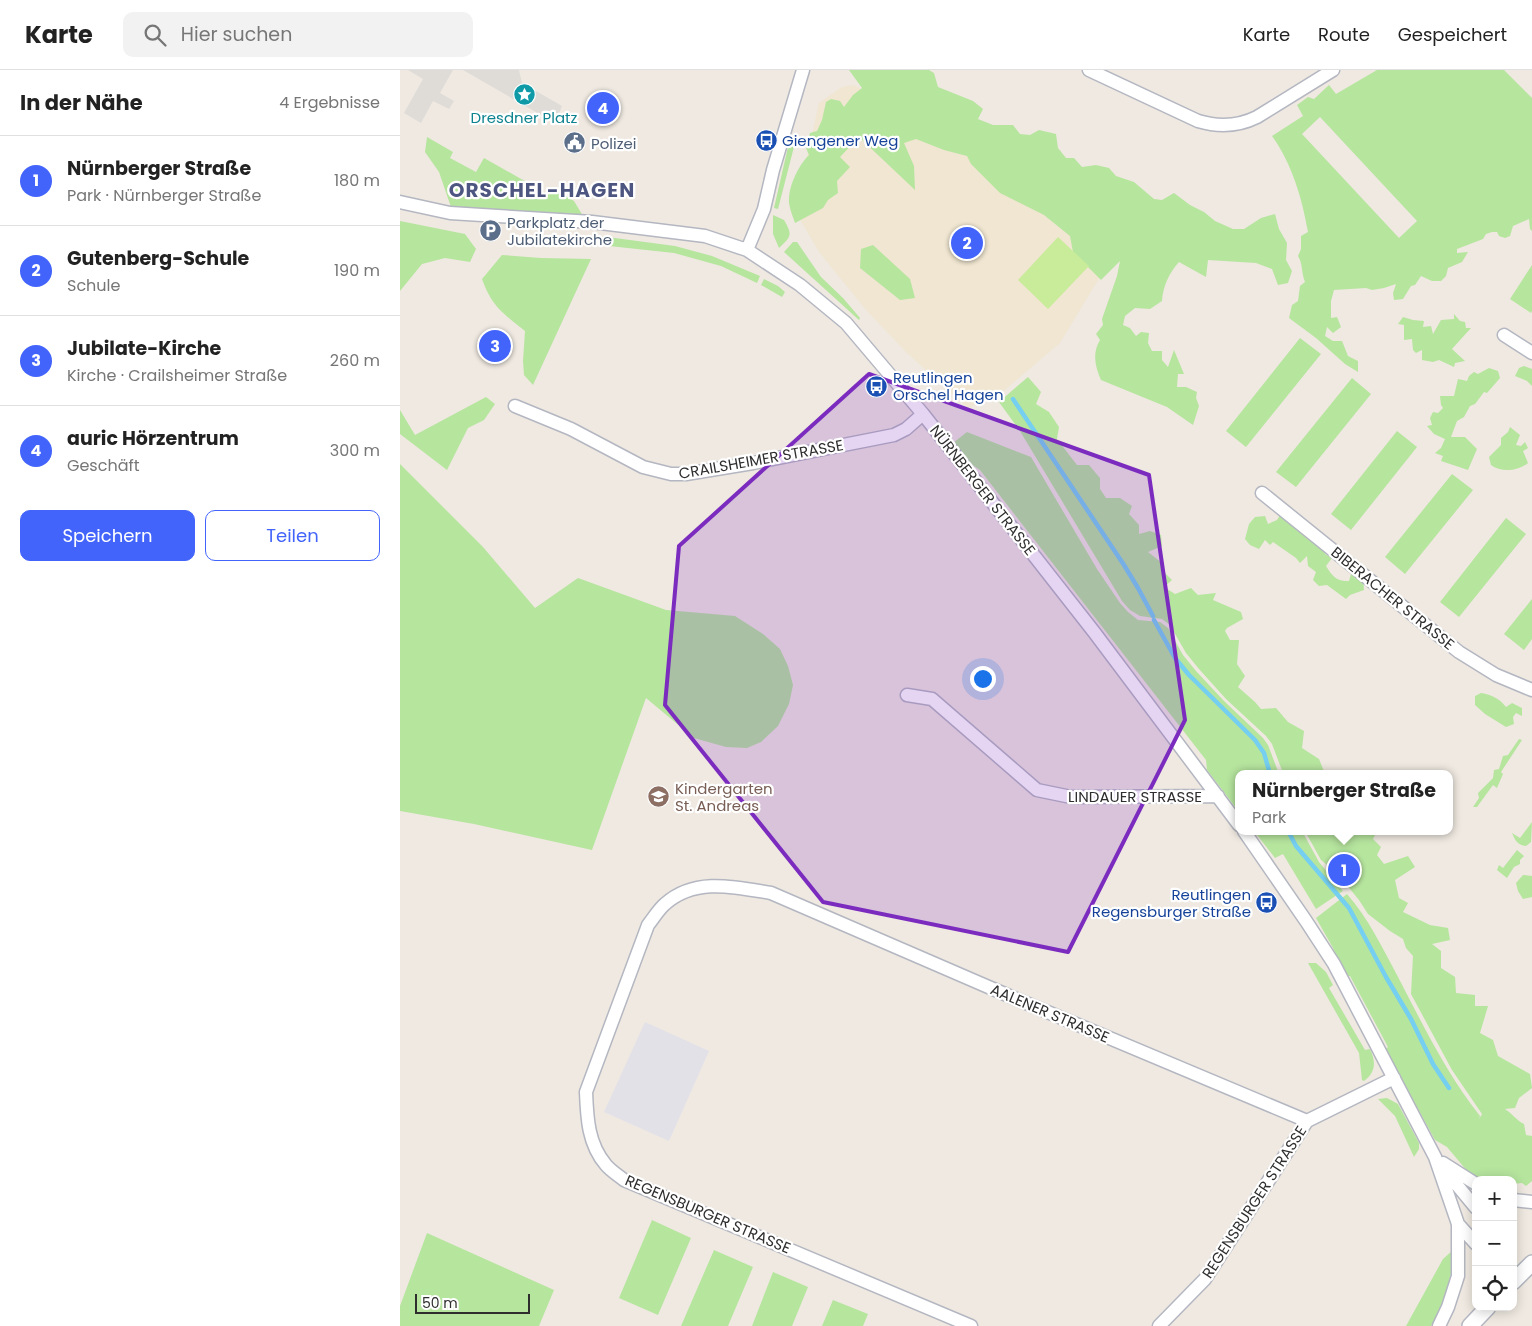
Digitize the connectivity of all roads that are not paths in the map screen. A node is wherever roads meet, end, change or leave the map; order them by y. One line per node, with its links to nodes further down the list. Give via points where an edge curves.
1 (803, 70): 5 (street, via 764,209)
2 (1089, 70): 3 (street, via 1198,121 1223,125 1248,122)
3 (1332, 70)
4 (400, 202): 5 (street, NÜRNBERGER STRASSE, via 450,213 592,222 705,236)
5 (747, 250): 9 (street, NÜRNBERGER STRASSE, via 800,285 846,323)
6 (1504, 335): 7 (street)
7 (1532, 353)
8 (515, 406): 9 (street, CRAILSHEIMER STRASSE, via 571,429 643,467 671,474 686,474 886,437 900,433)
9 (923, 414): 13 (street, NÜRNBERGER STRASSE)
10 (1262, 493): 11 (street, BIBERACHER STRASSE, via 1459,652)
11 (1532, 690)
12 (908, 695): 13 (street, LINDAUER STRASSE, via 932,699 1037,790 1071,798)
13 (1218, 796): 14 (street, NÜRNBERGER STRASSE)
14 (1235, 819)
15 (1247, 835): 17 (street, via 1334,964)
16 (700, 886): 18 (street, AALENER STRASSE, via 737,887 771,893); 30 (street, REGENSBURGER STRASSE, via 679,893 648,925 586,1092 591,1142 606,1166 624,1180)
17 (1394, 1078): 18 (street); 19 (street)
18 (1307, 1121): 31 (street, REGENSBURGER STRASSE, via 1205,1279)
19 (1435, 1157): 20 (street); 23 (street); 24 (street)
20 (1472, 1181)
21 (1517, 1200): 22 (street)
22 (1532, 1202)
23 (1472, 1203)
24 (1458, 1224): 25 (street); 32 (street, via 1458,1276)
25 (1472, 1240)
26 (1531, 1264): 27 (street); 28 (street)
27 (1517, 1266)
28 (1517, 1278)
29 (1484, 1311): 33 (street)
30 (971, 1326)
31 (1159, 1326)
32 (1439, 1326)
33 (1470, 1326)

